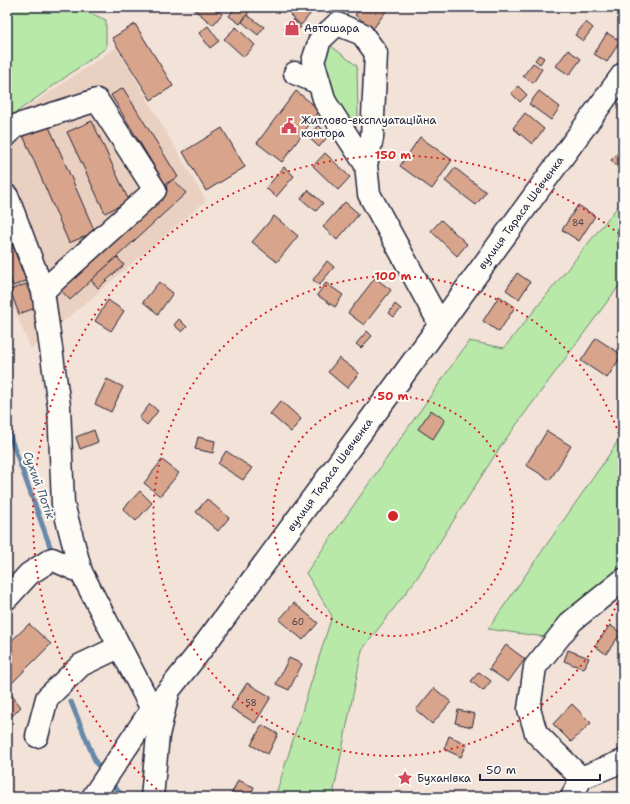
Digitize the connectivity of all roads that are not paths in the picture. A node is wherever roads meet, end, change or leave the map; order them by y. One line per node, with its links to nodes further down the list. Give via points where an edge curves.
1 (295, 73): 3 (street)
2 (623, 74): 8 (street, вулиця Тараса Шевченка)
3 (319, 82): 5 (street, via 325,102); 5 (street, via 313,61 320,40 337,24 362,34 376,53 372,138)
4 (7, 135): 7 (street, via 15,126 97,100 155,190)
5 (366, 165): 8 (street, via 369,194)
6 (7, 196): 7 (street)
7 (43, 291): 9 (street, via 59,406 63,504)
8 (440, 324): 13 (street, вулиця Тараса Шевченка)
9 (81, 572): 11 (street, via 52,559); 12 (street)
10 (623, 580): 17 (street, via 572,621 535,667 529,709 536,733)
11 (10, 588)
12 (119, 647): 14 (street); 15 (street, via 81,665 47,698)
13 (169, 690): 14 (street, вулиця Тараса Шевченка); 19 (street, via 158,735)
14 (152, 708): 18 (street, вулиця Тараса Шевченка)
15 (38, 736)
16 (623, 761): 17 (street)
17 (576, 787)
18 (93, 797)
19 (152, 797)

